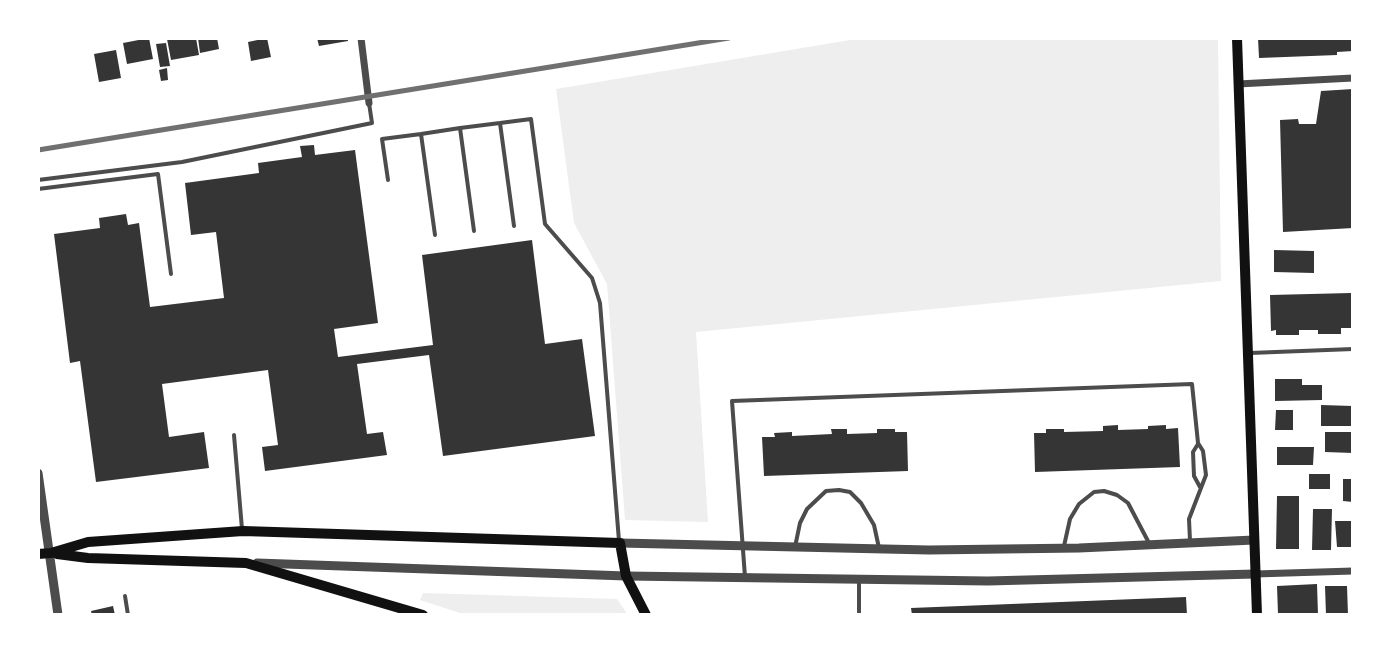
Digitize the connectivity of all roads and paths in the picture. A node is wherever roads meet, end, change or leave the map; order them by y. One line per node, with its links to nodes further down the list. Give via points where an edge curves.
1 (361, 38): 5 (street)
2 (1237, 38): 4 (main road)
3 (1353, 78): 4 (street)
4 (1238, 84): 17 (main road)
5 (369, 103): 9 (lane, via 372,123 182,162)
6 (500, 123): 7 (lane); 12 (lane); 24 (lane, via 531,119 545,224 592,278 600,303)
7 (460, 128): 8 (lane); 13 (lane)
8 (421, 134): 10 (lane, via 382,139); 14 (lane)
9 (38, 180)
10 (388, 180)
11 (38, 189): 15 (lane, via 158,174)
12 (514, 226)
13 (474, 231)
14 (435, 235)
15 (171, 274)
16 (1353, 349): 17 (lane)
17 (1247, 353): 23 (main road)
18 (234, 435): 22 (lane)
19 (1198, 443): 21 (lane, via 1194,476); 21 (lane, via 1206,475); 27 (lane, via 1192,384 732,401)
20 (38, 473): 31 (street)
21 (1200, 487): 25 (lane, via 1189,519)
22 (243, 531): 24 (main road); 31 (main road, via 88,542)
23 (1254, 540): 25 (street); 35 (main road)
24 (620, 543): 27 (street); 36 (main road)
25 (1190, 543): 26 (street)
26 (1150, 545): 29 (street); 29 (lane, via 1128,503 1104,491 1079,504)
27 (743, 547): 28 (street); 37 (lane)
28 (795, 548): 30 (street); 30 (lane, via 807,509 826,491 839,490 861,503)
29 (1063, 548): 30 (street)
30 (880, 550)
31 (51, 553): 32 (main road); 33 (main road); 40 (street)
32 (38, 554)
33 (246, 563): 36 (street); 42 (main road)
34 (1353, 571): 35 (street)
35 (1255, 574): 38 (street); 45 (main road)
36 (626, 576): 37 (street); 43 (main road)
37 (745, 578): 38 (street)
38 (859, 580): 44 (lane)
39 (125, 596): 41 (lane)
40 (58, 615)
41 (128, 615)
42 (423, 615)
43 (646, 615)
44 (859, 615)
45 (1257, 615)

